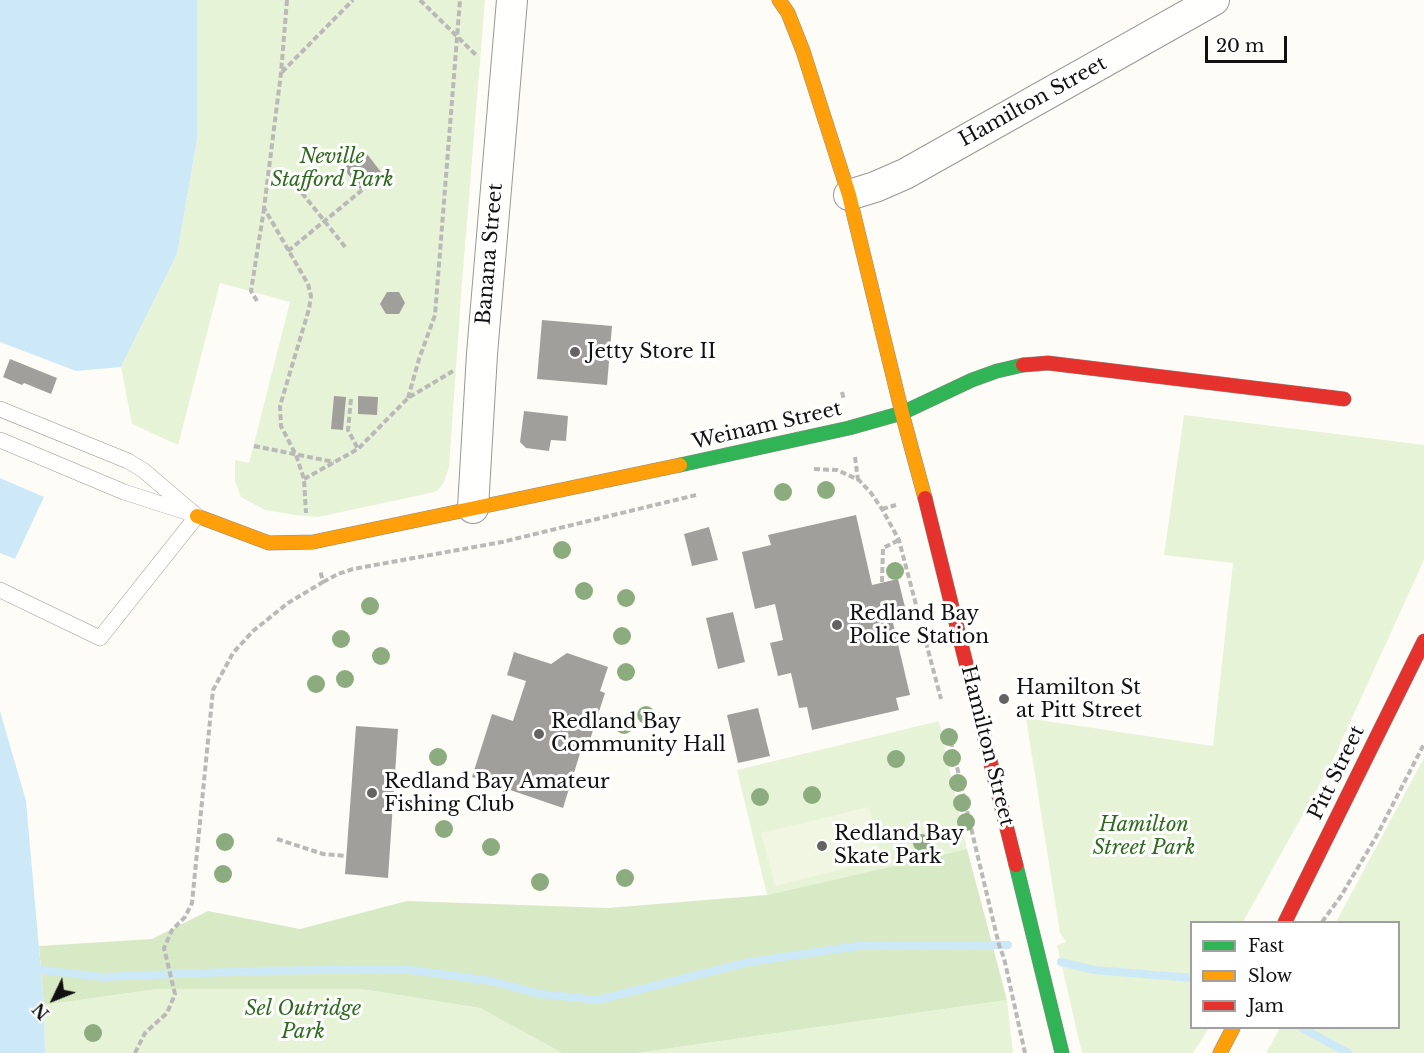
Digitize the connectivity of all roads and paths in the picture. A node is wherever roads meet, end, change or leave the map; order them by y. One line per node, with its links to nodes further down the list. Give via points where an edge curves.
1 (287, 0): 9 (path)
2 (353, 0): 9 (path)
3 (420, 0): 8 (path)
4 (460, 0): 8 (path)
5 (512, 0): 10 (street, Banana Street)
6 (779, 0): 13 (street, Hamilton Street, via 803,51)
7 (1214, 0): 13 (street, Hamilton Street, via 905,174)
8 (456, 35): 10 (path); 20 (path, via 435,315)
9 (281, 73): 14 (path)
10 (505, 82): 19 (street, Banana Street)
11 (378, 177): 15 (path)
12 (302, 193): 15 (path)
13 (849, 195): 24 (street, Hamilton Street)
14 (264, 208): 17 (path); 18 (path, via 250,291)
15 (325, 221): 16 (path); 17 (path)
16 (346, 248)
17 (288, 250): 28 (path, via 311,296 280,406 281,426)
18 (257, 301)
19 (482, 354): 20 (path); 33 (street, Banana Street)
20 (408, 398): 27 (path)
21 (351, 399): 27 (path, via 348,430)
22 (1344, 399): 24 (street, Weinam Street, via 1048,363 997,371)
23 (0, 409): 34 (lane, via 128,461)
24 (902, 413): 33 (street, Weinam Street, via 849,428); 51 (street, Hamilton Street)
25 (0, 440): 34 (lane, via 124,492)
26 (254, 446): 28 (path)
27 (358, 449): 29 (path)
28 (296, 455): 29 (path); 31 (path)
29 (335, 462): 31 (path)
30 (810, 470): 35 (path, via 837,470 859,480 882,509)
31 (304, 479): 36 (path)
32 (705, 493): 37 (path, via 502,542 353,569)
33 (473, 508): 36 (street, Weinam Street)
34 (197, 516): 36 (street, Weinam Street, via 269,543); 39 (lane, via 100,638)
35 (899, 540): 38 (path, via 883,548); 41 (path)
36 (313, 542): 37 (path)
37 (323, 582): 49 (path, via 253,631 233,653 213,690 192,903 164,948 175,994 167,1013 145,1033)
38 (882, 582)
39 (0, 590)
40 (1424, 641): 46 (street, Pitt Street)
41 (943, 707)
42 (950, 734): 50 (path)
43 (1424, 744): 47 (path, via 1376,837)
44 (277, 839): 45 (path, via 323,854)
45 (346, 856)
46 (1285, 921)
47 (1323, 921)
48 (1232, 1029): 52 (street)
49 (135, 1053)
50 (1025, 1053)
51 (1062, 1053)
52 (1220, 1053)

